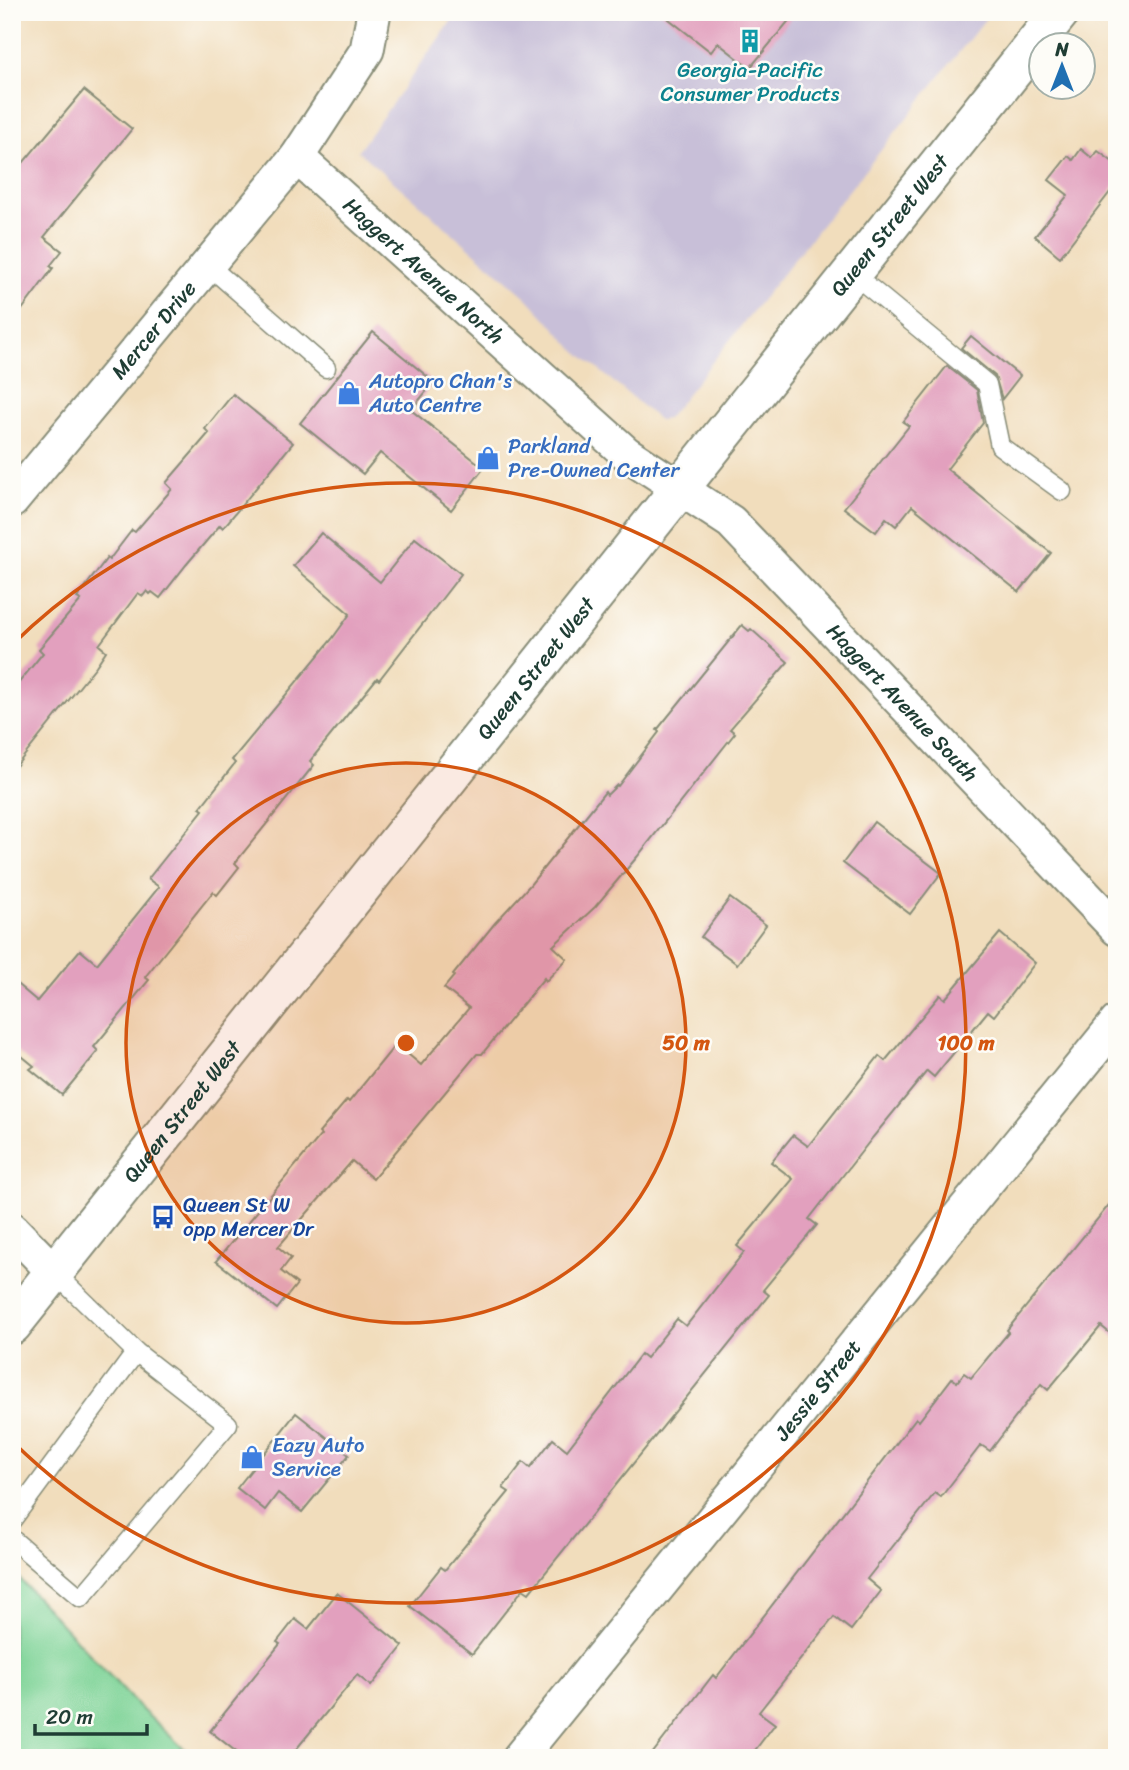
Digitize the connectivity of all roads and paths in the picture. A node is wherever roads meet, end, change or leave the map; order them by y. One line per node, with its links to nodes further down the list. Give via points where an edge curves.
1 (374, 12): 3 (street, via 368,50)
2 (1060, 12): 5 (main road, Queen Street West)
3 (297, 157): 4 (street, Mercer Drive); 7 (street, Haggert Avenue North, via 626,453)
4 (208, 265): 6 (lane); 9 (street, Mercer Drive)
5 (852, 273): 7 (main road, Queen Street West); 8 (lane, via 987,384 1000,446)
6 (326, 368)
7 (679, 488): 10 (street, Haggert Avenue South, via 731,522); 13 (main road, Queen Street West)
8 (1062, 491)
9 (12, 501)
10 (1117, 929)
11 (1117, 1023): 18 (street, Jessie Street)
12 (12, 1229): 13 (street)
13 (55, 1273): 14 (main road, Queen Street West); 15 (lane)
14 (12, 1325)
15 (136, 1352): 16 (lane); 17 (lane, via 228,1424 81,1598)
16 (12, 1520)
17 (12, 1539)
18 (519, 1758)

